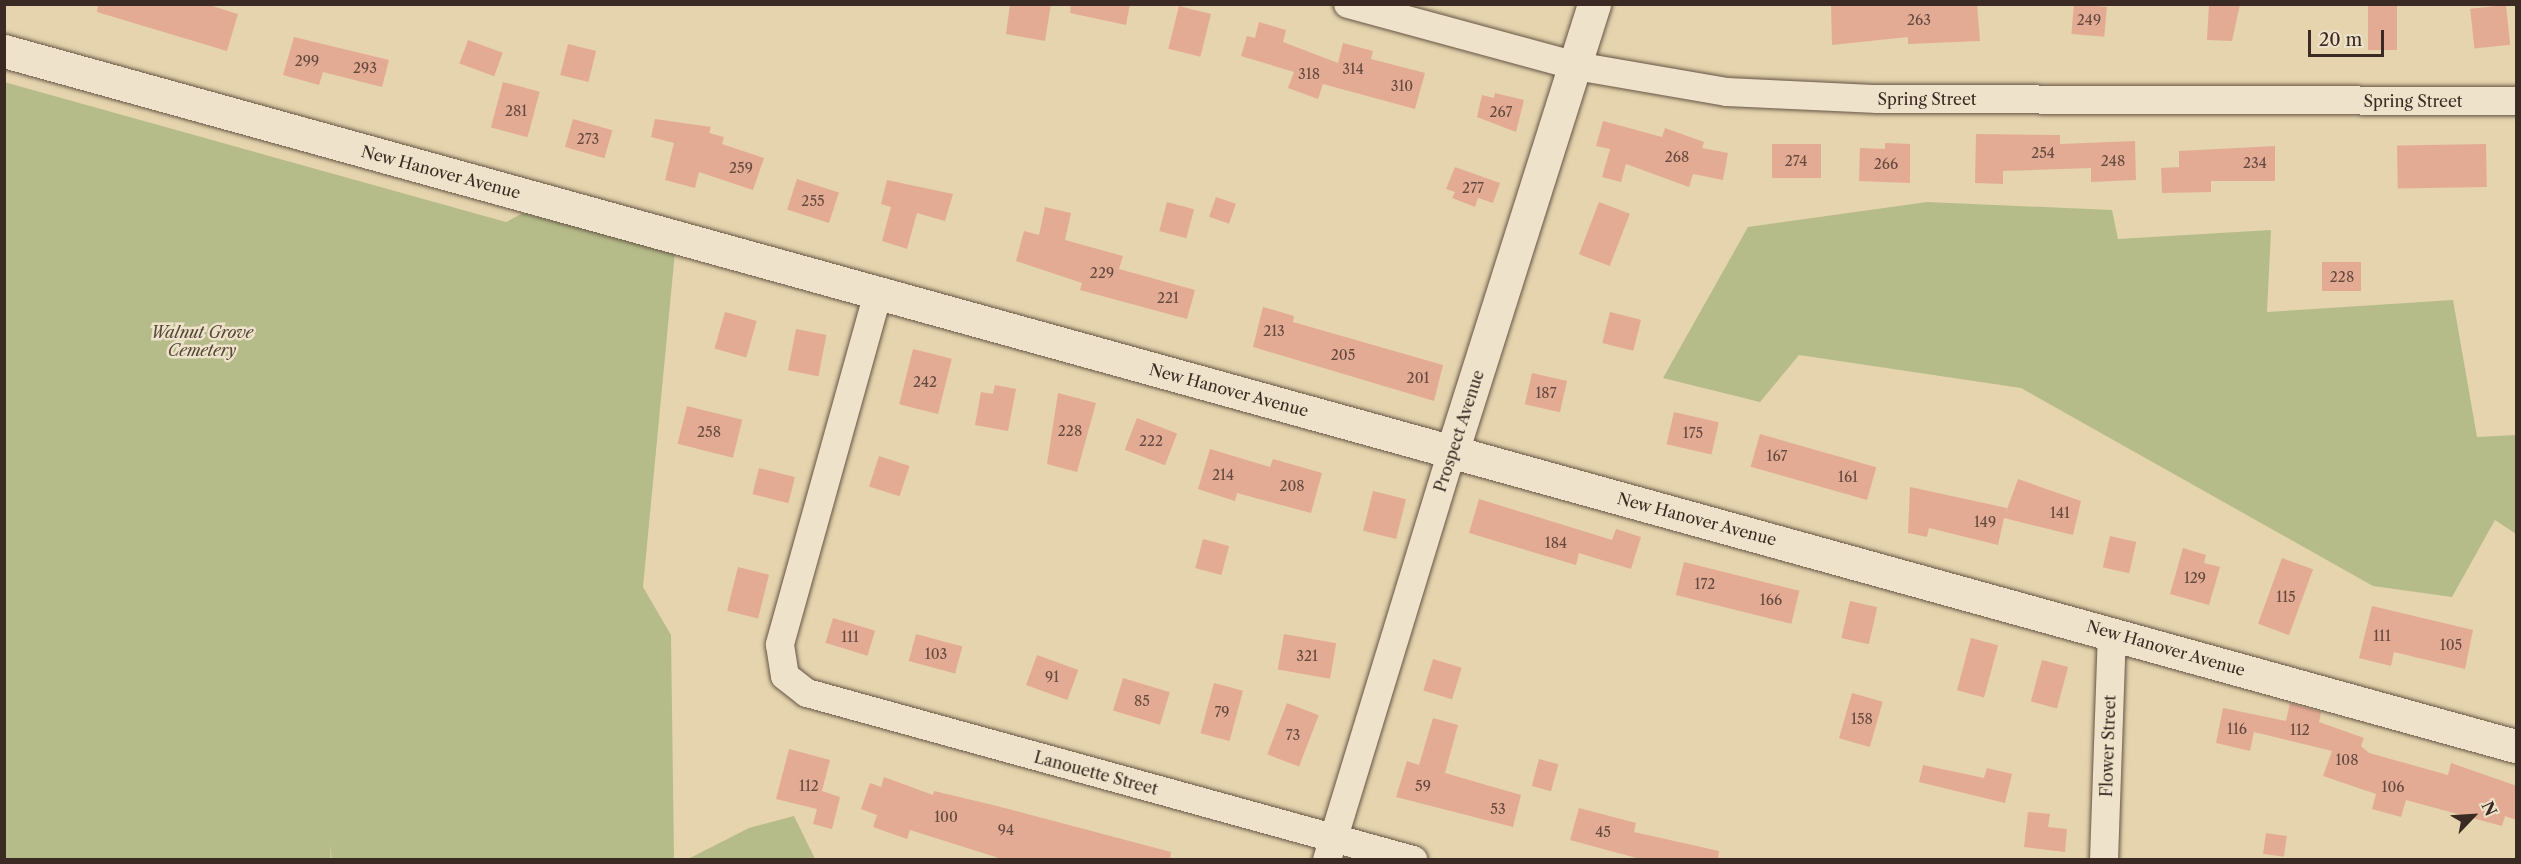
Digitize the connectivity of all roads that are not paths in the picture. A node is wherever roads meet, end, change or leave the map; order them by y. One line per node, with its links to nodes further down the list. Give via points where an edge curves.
1 (1348, 4): 4 (street, Spring Street)
2 (1594, 4): 4 (main road, Prospect Avenue)
3 (4, 51): 6 (main road, New Hanover Avenue)
4 (1576, 66): 5 (street, Spring Street, via 1671,84 1799,98); 7 (main road, Prospect Avenue)
5 (2517, 101)
6 (878, 293): 7 (main road, New Hanover Avenue); 10 (street, Lanouette Street, via 780,645 785,676 807,693)
7 (1452, 452): 8 (main road, New Hanover Avenue); 10 (street, Prospect Avenue)
8 (2112, 633): 9 (main road, New Hanover Avenue); 12 (street, Flower Street)
9 (2517, 746)
10 (1331, 849): 11 (street, Lanouette Street)
11 (1413, 860)
12 (2104, 860)

